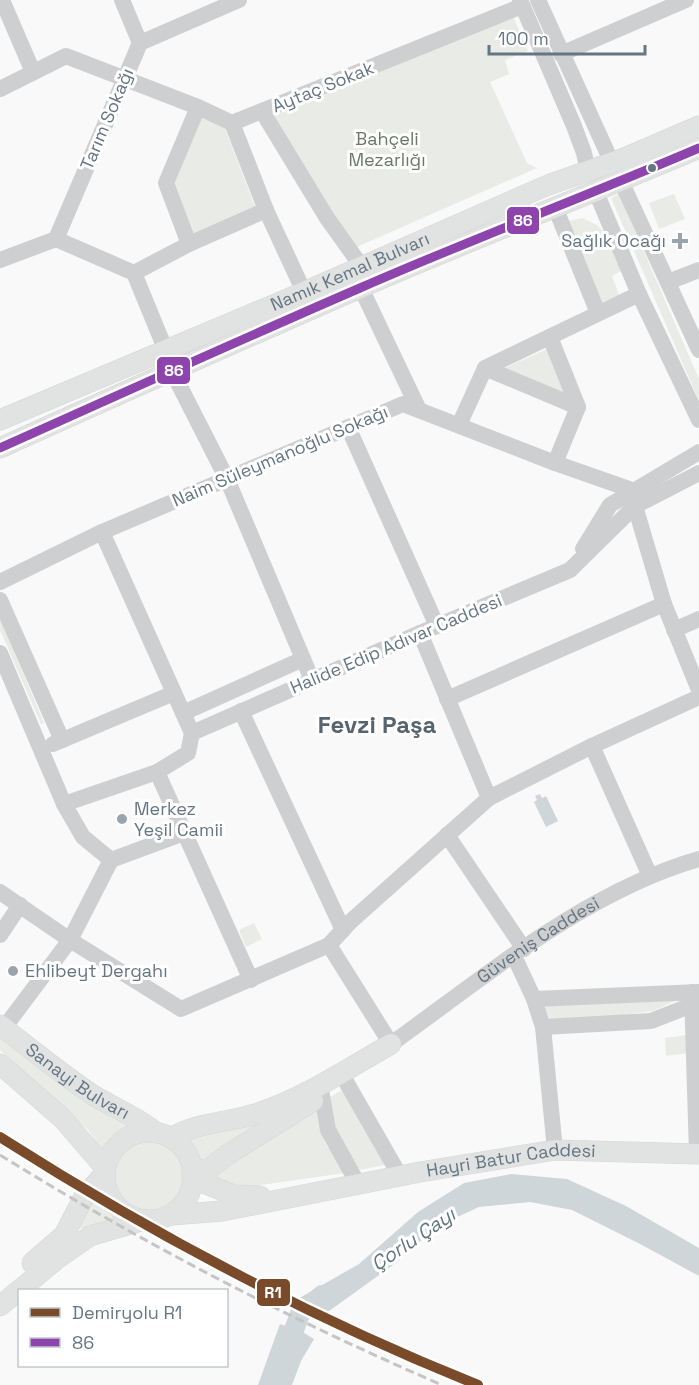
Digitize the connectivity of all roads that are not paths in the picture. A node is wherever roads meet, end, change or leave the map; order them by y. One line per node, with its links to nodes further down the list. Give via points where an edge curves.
1 (2, 0): 8 (street)
2 (122, 0): 6 (street)
3 (239, 0): 6 (street)
4 (683, 1): 7 (street)
5 (527, 2): 7 (street); 12 (street, Aytaç Sokak); 17 (street)
6 (140, 43): 9 (street, Tarım Sokağı)
7 (561, 54): 16 (street)
8 (33, 72): 9 (street, via 66,56); 10 (street)
9 (124, 79): 11 (street); 22 (street, Tarım Sokağı)
10 (0, 89)
11 (198, 107): 13 (street); 23 (street, via 166,183)
12 (262, 111): 13 (street, Aytaç Sokak); 25 (street, via 327,218)
13 (232, 123): 21 (street)
14 (699, 126): 16 (main road, Namık Kemal Bulvarı)
15 (699, 148): 18 (main road, Namık Kemal Bulvarı)
16 (612, 163): 17 (main road, Namık Kemal Bulvarı); 18 (main road)
17 (588, 171): 19 (main road); 25 (main road, Namık Kemal Bulvarı)
18 (621, 181): 19 (main road, Namık Kemal Bulvarı); 28 (street)
19 (596, 192): 20 (main road, Namık Kemal Bulvarı); 31 (street)
20 (555, 207): 29 (main road, Namık Kemal Bulvarı); 32 (street)
21 (266, 210): 23 (street); 30 (street)
22 (56, 239): 24 (street); 27 (street)
23 (189, 244): 27 (street)
24 (1, 258)
25 (362, 267): 30 (main road, Namık Kemal Bulvarı)
26 (699, 270): 28 (street)
27 (134, 273): 35 (street)
28 (668, 282): 34 (street)
29 (361, 288): 37 (main road, Namık Kemal Bulvarı); 39 (street)
30 (304, 292): 35 (main road, Namık Kemal Bulvarı)
31 (639, 294): 32 (street); 41 (street)
32 (598, 313): 33 (street)
33 (550, 337): 36 (street); 38 (street)
34 (699, 350)
35 (166, 351): 40 (main road, Namık Kemal Bulvarı)
36 (485, 368): 38 (street); 42 (street)
37 (172, 371): 44 (main road, Namık Kemal Bulvarı); 48 (street)
38 (578, 407): 46 (street)
39 (419, 410): 42 (street, Naim Süleymanoğlu Sokağı); 43 (street, Naim Süleymanoğlu Sokağı, via 404,404)
40 (0, 420)
41 (699, 420)
42 (459, 425): 46 (street, Naim Süleymanoğlu Sokağı)
43 (348, 427): 48 (street, Naim Süleymanoğlu Sokağı); 55 (street)
44 (0, 448)
45 (699, 452): 49 (street)
46 (555, 463): 49 (street, Naim Süleymanoğlu Sokağı)
47 (699, 473): 49 (street)
48 (227, 479): 50 (street, Naim Süleymanoğlu Sokağı); 59 (street)
49 (634, 498): 53 (street); 55 (street, Halide Edip Adıvar Caddesi, via 570,570)
50 (102, 532): 51 (street, Naim Süleymanoğlu Sokağı); 62 (street)
51 (0, 582)
52 (0, 600): 68 (street)
53 (664, 604): 56 (street); 64 (street)
54 (699, 619): 56 (street)
55 (437, 626): 57 (street, Halide Edip Adıvar Caddesi)
56 (674, 630): 61 (street)
57 (420, 633): 60 (street, Halide Edip Adıvar Caddesi); 64 (street)
58 (0, 653): 70 (street)
59 (303, 659): 60 (street); 66 (street, Halide Edip Adıvar Caddesi)
60 (312, 680): 65 (street, Halide Edip Adıvar Caddesi)
61 (699, 690)
62 (174, 693): 66 (street); 68 (street)
63 (699, 697): 69 (street)
64 (447, 699): 72 (street)
65 (241, 711): 67 (street, Halide Edip Adıvar Caddesi); 81 (street)
66 (183, 712): 67 (street)
67 (192, 733): 71 (street, via 188,753)
68 (62, 740): 70 (street)
69 (592, 746): 72 (street); 78 (street)
70 (41, 749): 73 (street)
71 (157, 772): 73 (street); 74 (street)
72 (489, 798): 75 (street)
73 (64, 804): 77 (street, via 83,837)
74 (184, 832): 77 (street); 86 (street)
75 (447, 835): 81 (street); 85 (street)
76 (699, 859): 78 (street, Güveniş Caddesi)
77 (111, 860): 83 (street)
78 (650, 876): 85 (street, Güveniş Caddesi, via 598,902)
79 (0, 892): 80 (street)
80 (20, 905): 82 (street); 83 (street)
81 (343, 930): 84 (street)
82 (0, 935)
83 (70, 940): 86 (street, via 181,1009); 89 (street)
84 (329, 945): 86 (street); 91 (street)
85 (519, 952): 88 (street); 91 (street, Güveniş Caddesi)
86 (251, 980)
87 (694, 996): 88 (street); 90 (street, via 651,1021); 97 (street)
88 (534, 999): 90 (street)
89 (2, 1027): 95 (main road, Sanayi Bulvarı, via 94,1095)
90 (543, 1027): 96 (street)
91 (391, 1044): 93 (main road, Güveniş Caddesi); 95 (main road, Güveniş Caddesi, via 286,1102)
92 (0, 1064): 98 (main road, Sanayi Bulvarı, via 63,1119)
93 (345, 1080): 94 (main road, Güveniş Caddesi); 100 (street)
94 (322, 1095): 99 (main road, Güveniş Caddesi, via 210,1168); 101 (street, via 328,1130)
95 (164, 1136): 98 (main road, via 145,1132 119,1143); 99 (main road, via 181,1146)
96 (555, 1150): 97 (main road, Hayri Batur Caddesi); 100 (main road, Hayri Batur Caddesi)
97 (698, 1154)
98 (105, 1171): 104 (main road, via 109,1196 118,1208); 107 (main road, via 84,1197 64,1235)
99 (192, 1175): 102 (main road, Hayri Batur Caddesi, via 233,1195); 103 (main road, via 189,1196)
100 (400, 1176): 101 (main road, Hayri Batur Caddesi)
101 (358, 1184): 102 (main road, Hayri Batur Caddesi)
102 (326, 1191): 103 (main road, Hayri Batur Caddesi, via 222,1211)
103 (171, 1215): 104 (main road)
104 (144, 1220): 105 (main road, via 90,1236)
105 (20, 1289)
106 (18, 1291): 108 (main road)
107 (0, 1292)
108 (0, 1306)

